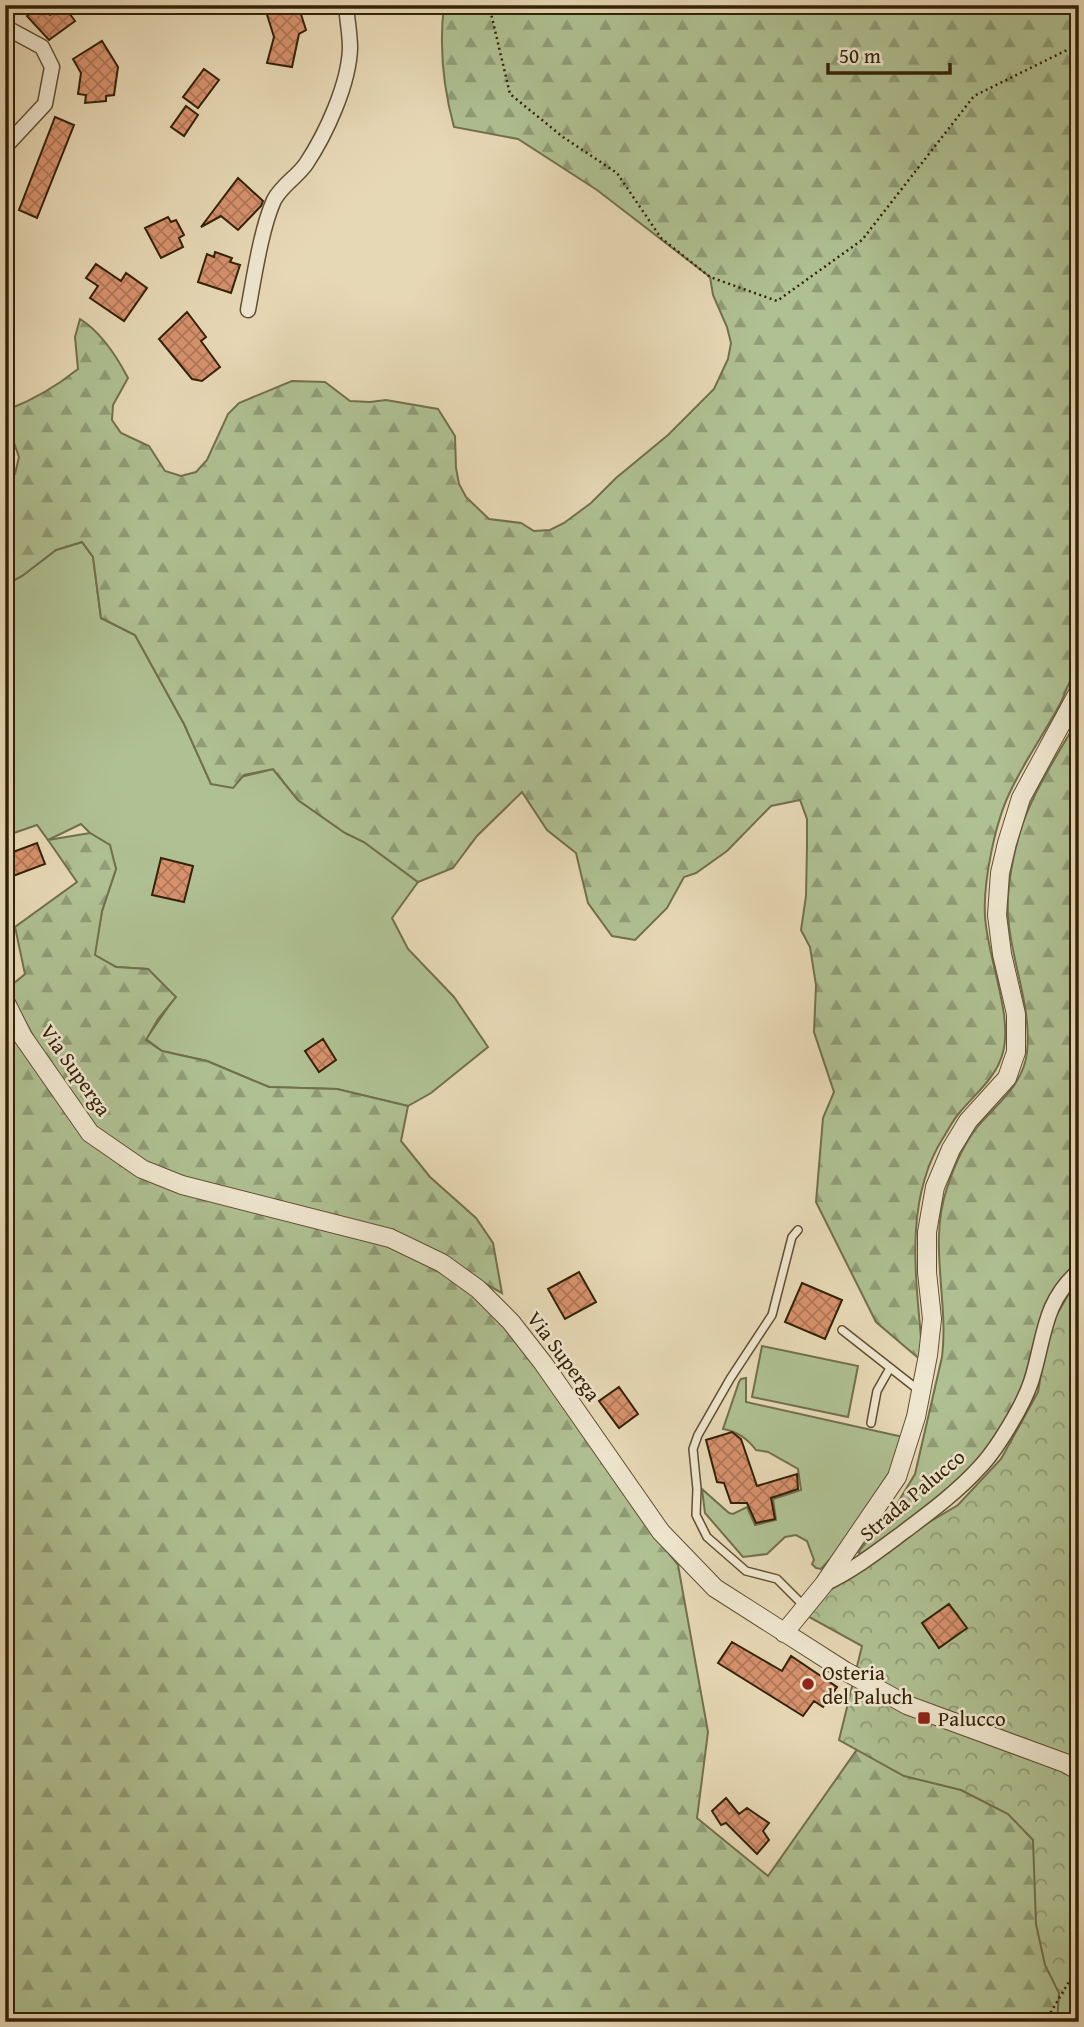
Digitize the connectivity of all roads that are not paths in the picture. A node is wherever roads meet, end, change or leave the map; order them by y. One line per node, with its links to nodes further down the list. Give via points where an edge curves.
1 (346, 5): 4 (street, via 350,49 339,99 305,166 274,200)
2 (5, 27): 3 (street, via 42,47 52,67 45,104)
3 (5, 147)
4 (248, 310)
5 (1079, 691): 11 (street, via 1021,798 1004,853 997,915 1016,1014 1016,1052 1007,1078 968,1121 951,1149 935,1187 927,1232 932,1319)
6 (5, 1001): 15 (street, Via Superga, via 23,1037 90,1132 142,1169 182,1185 390,1238 442,1263 478,1289 543,1363 661,1532 715,1588)
7 (798, 1230): 14 (lane, via 792,1237 772,1315 693,1449 696,1515 707,1537 747,1571 777,1579)
8 (1079, 1271): 13 (street, Strada Palucco, via 1062,1287 1045,1322 1030,1383 1009,1425 979,1468 932,1511 851,1571)
9 (842, 1330): 10 (lane)
10 (890, 1368): 11 (lane); 12 (lane, via 877,1391)
11 (921, 1392): 13 (street, via 897,1477)
12 (871, 1423)
13 (824, 1584): 14 (street)
14 (805, 1607): 15 (street)
15 (784, 1633): 16 (street, Via Superga, via 907,1705)
16 (1079, 1771)

